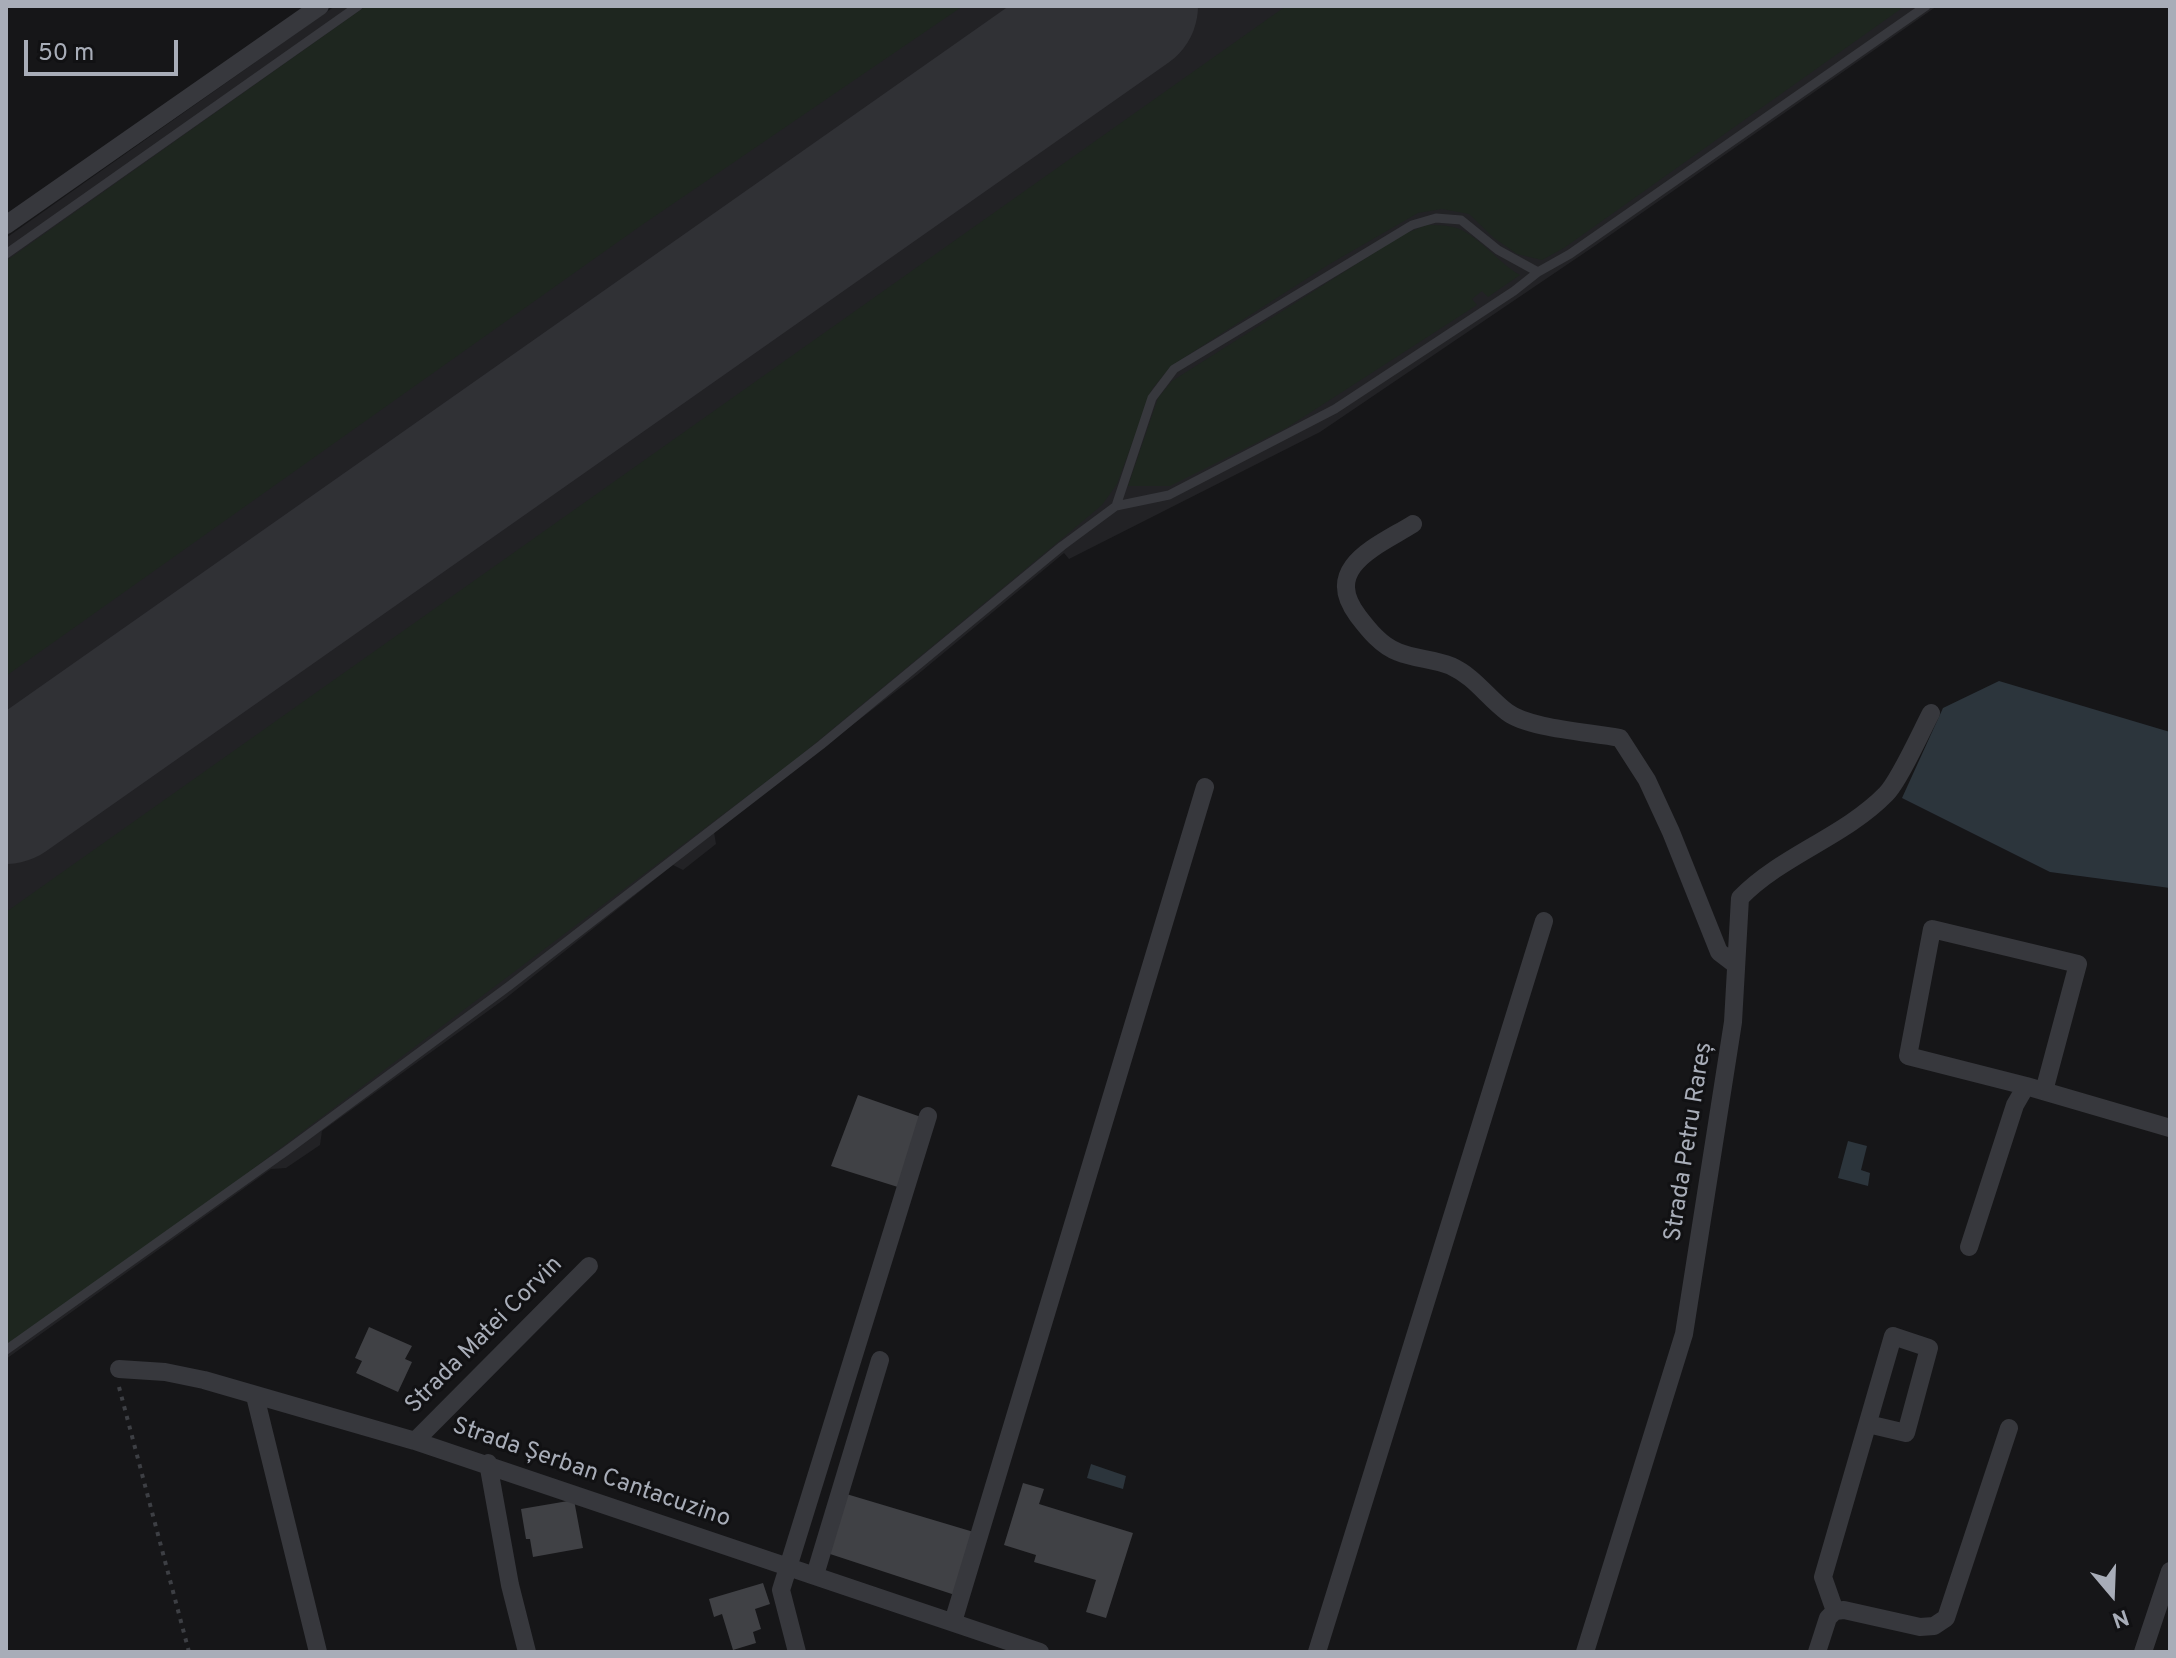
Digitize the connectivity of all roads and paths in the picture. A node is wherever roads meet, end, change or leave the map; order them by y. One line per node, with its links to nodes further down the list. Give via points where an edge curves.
1 (320, 6): 4 (street)
2 (358, 6): 5 (lane)
3 (1926, 6): 6 (lane)
4 (6, 225)
5 (6, 254)
6 (1538, 272): 7 (lane, via 1335,409 1169,495); 7 (lane, via 1498,250 1461,220 1436,218 1412,225 1174,369 1152,398)
7 (1116, 506): 19 (lane, via 821,745 509,986)
8 (1413, 524): 12 (street, via 1359,558 1347,572 1351,607 1370,633 1397,652 1453,667 1526,722 1620,738 1647,780 1719,952)
9 (1931, 713): 12 (street, Strada Petru Rareș, via 1888,793 1758,879 1740,898)
10 (1205, 787): 31 (street)
11 (1544, 921): 37 (street)
12 (1736, 965): 38 (street, Strada Petru Rareș, via 1733,1022 1684,1334)
13 (2026, 1086): 14 (street); 14 (street, via 1908,1056 1932,929 2078,964); 17 (street, via 2015,1105)
14 (2044, 1091): 16 (street)
15 (928, 1116): 27 (street)
16 (2170, 1128)
17 (1969, 1247)
18 (589, 1266): 25 (street, Strada Matei Corvin)
19 (6, 1350)
20 (880, 1360): 29 (street)
21 (119, 1369): 22 (street, Strada Șerban Cantacuzino, via 165,1372); 32 (path)
22 (255, 1396): 25 (street, Strada Șerban Cantacuzino); 33 (street)
23 (1868, 1424): 23 (street, via 1893,1336 1929,1348 1906,1433); 30 (street, via 1823,1577)
24 (2009, 1428): 30 (street, via 1946,1618 1920,1627)
25 (415, 1441): 26 (street, Strada Șerban Cantacuzino)
26 (488, 1463): 27 (street, Strada Șerban Cantacuzino); 34 (street)
27 (788, 1565): 29 (street, Strada Șerban Cantacuzino); 35 (street, via 781,1590)
28 (2170, 1571): 40 (street)
29 (815, 1575): 31 (street, Strada Șerban Cantacuzino)
30 (1835, 1611): 39 (street)
31 (953, 1622): 36 (street, Strada Șerban Cantacuzino)
32 (189, 1652)
33 (318, 1652)
34 (527, 1652)
35 (797, 1652)
36 (1040, 1652)
37 (1317, 1652)
38 (1585, 1652)
39 (1817, 1652)
40 (2143, 1652)

